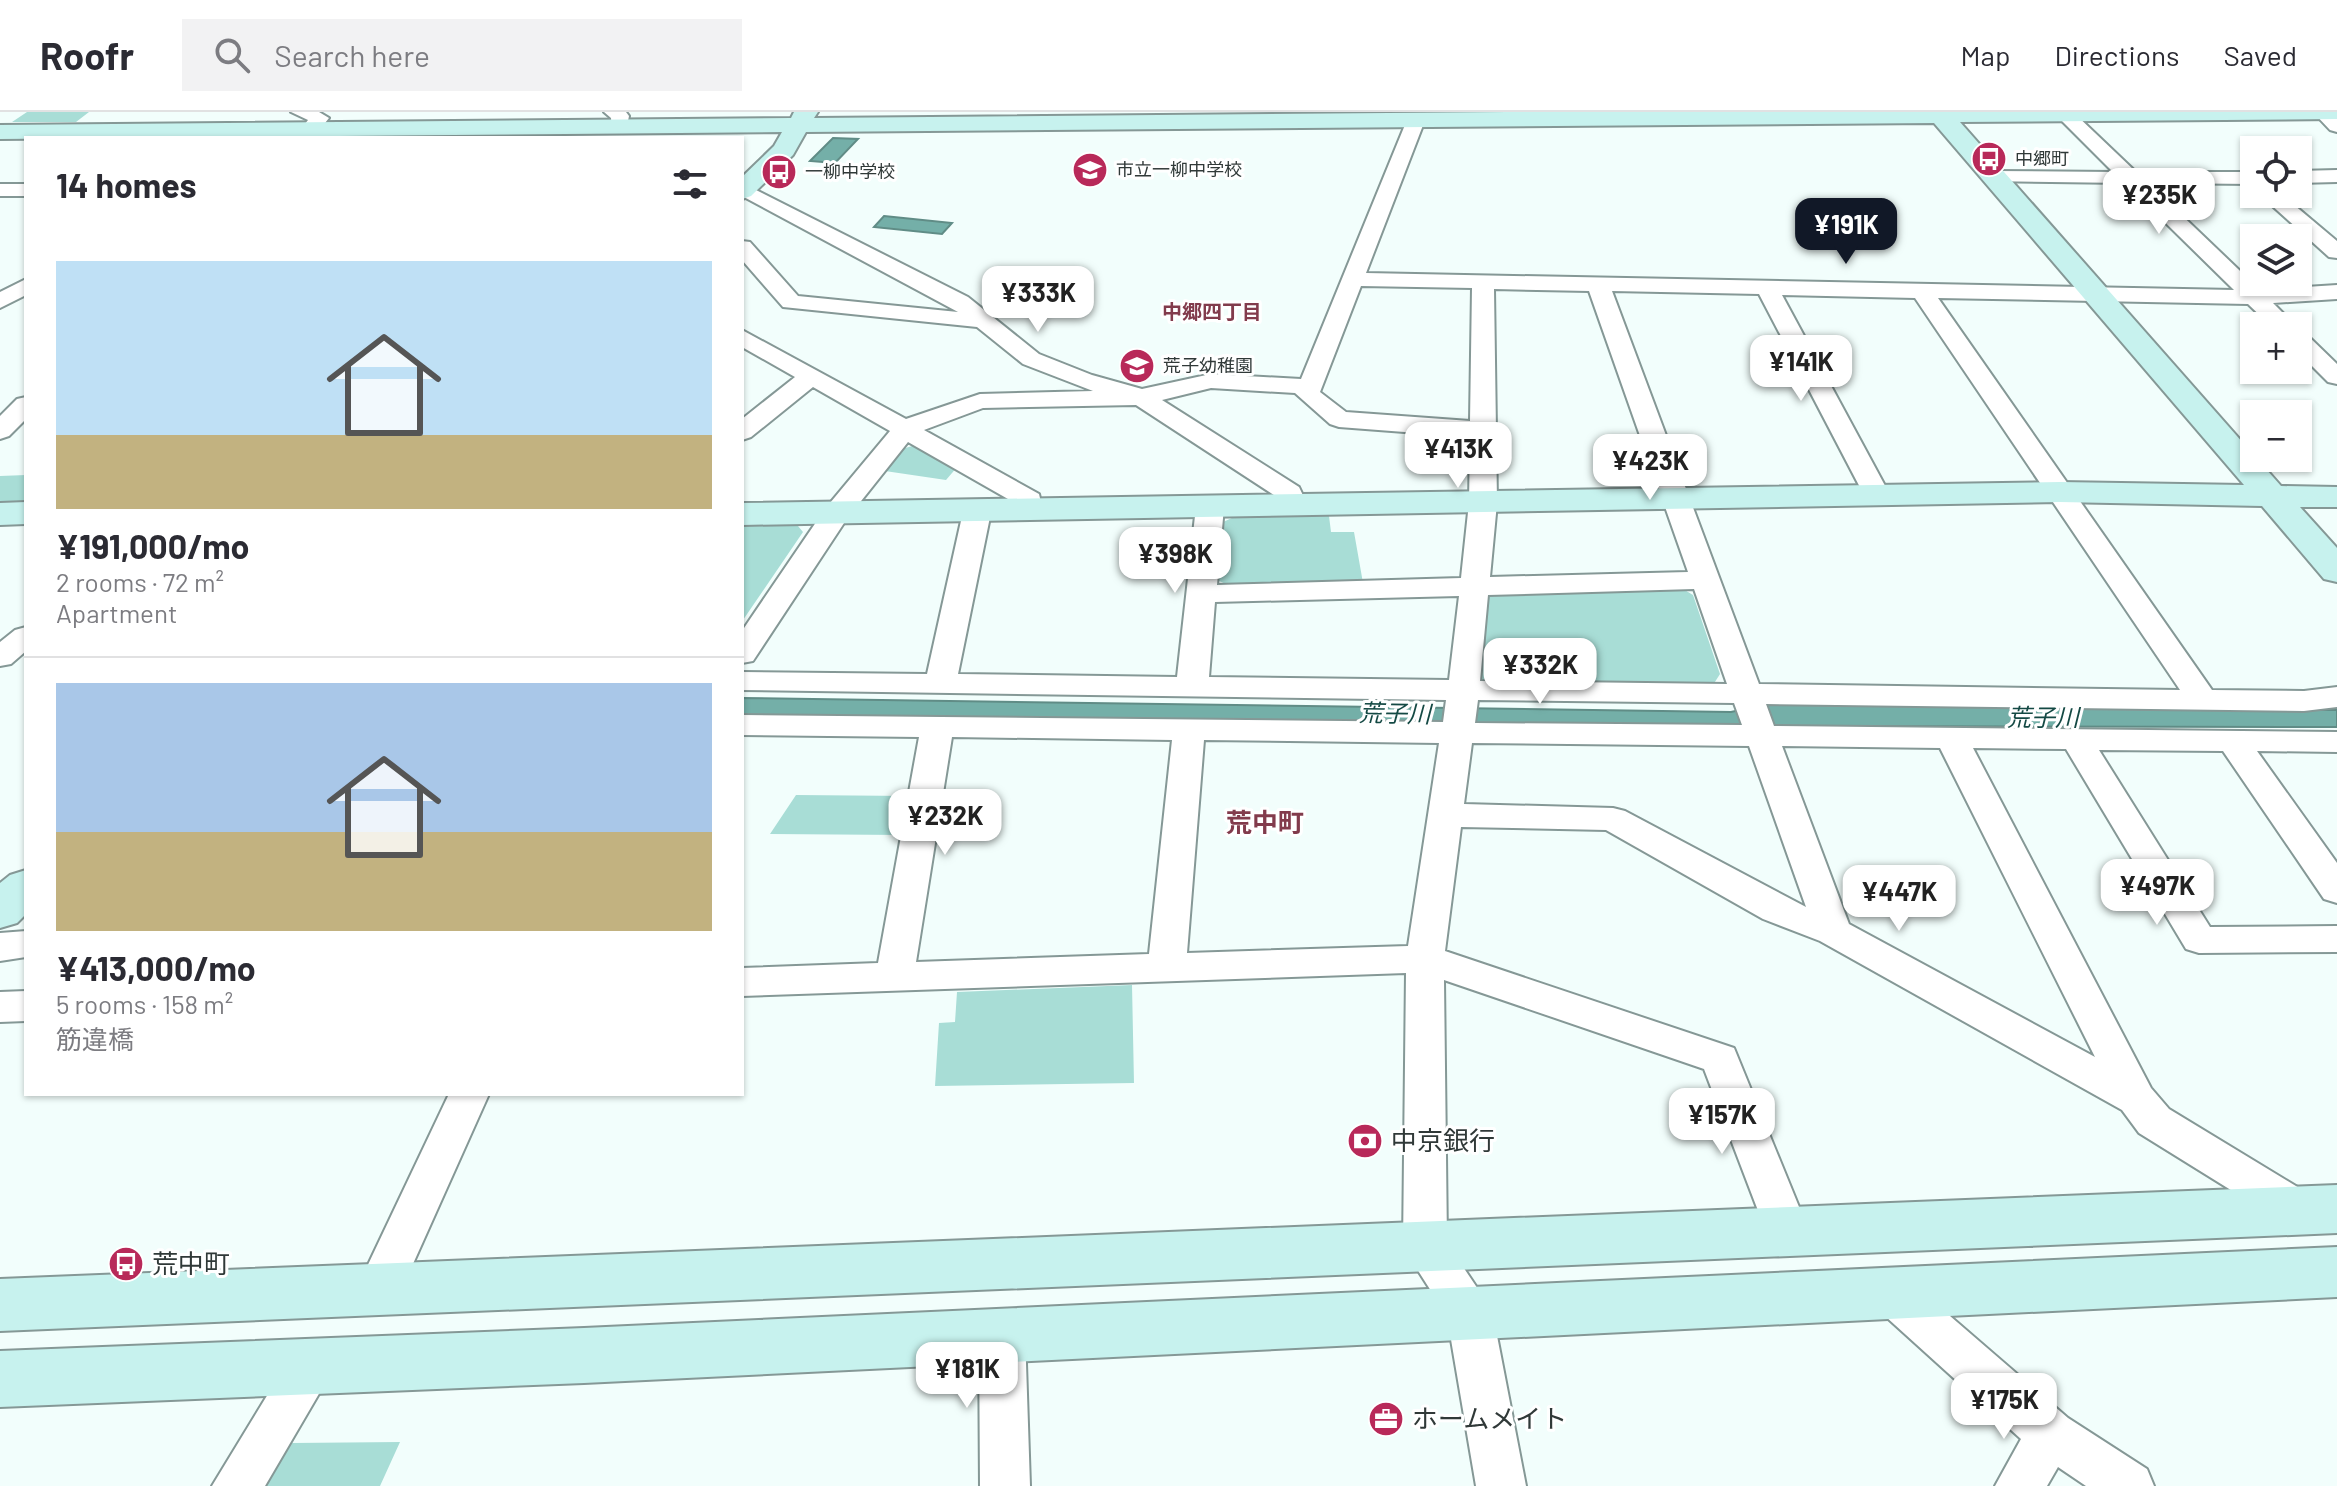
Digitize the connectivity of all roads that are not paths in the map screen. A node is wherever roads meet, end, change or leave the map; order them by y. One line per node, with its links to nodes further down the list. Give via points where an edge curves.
1 (2322, 112): 2 (street); 3 (street); 12 (street)
2 (2337, 112)
3 (2180, 113): 6 (street)
4 (1939, 114): 5 (street); 6 (street); 17 (street)
5 (1572, 115): 10 (street)
6 (2066, 115): 20 (street)
7 (1242, 116): 9 (street); 10 (street)
8 (616, 119): 9 (street); 14 (street)
9 (803, 119): 21 (street, via 784,150)
10 (1416, 120): 28 (street)
11 (305, 121): 14 (street); 15 (street)
12 (2337, 126)
13 (0, 132): 15 (street)
14 (395, 133)
15 (210, 134)
16 (2337, 176): 18 (street)
17 (1993, 177): 20 (street); 35 (street)
18 (2312, 177)
19 (2240, 179): 20 (street)
20 (2133, 180): 36 (street)
21 (744, 189)
22 (0, 190): 23 (street)
23 (24, 190)
24 (744, 191): 41 (street, via 960,302)
25 (2285, 208): 27 (street)
26 (744, 249): 41 (street, via 791,302)
27 (2337, 252)
28 (1355, 279): 29 (street); 46 (street)
29 (1483, 282): 30 (street); 53 (street)
30 (1598, 284): 32 (street); 59 (street)
31 (24, 287): 37 (street)
32 (1767, 288): 33 (street); 56 (street)
33 (1922, 291): 35 (street); 55 (street)
34 (2337, 292): 36 (street)
35 (2096, 295): 36 (street); 57 (street)
36 (2254, 297): 40 (street)
37 (0, 301)
38 (0, 309): 39 (street)
39 (24, 310)
40 (2270, 312)
41 (984, 321): 49 (street, via 1031,359)
42 (744, 338): 44 (street)
43 (2312, 353): 45 (street)
44 (812, 376): 51 (street); 52 (street)
45 (2337, 377)
46 (1309, 387): 49 (street, via 1211,381); 53 (street, via 1307,394 1339,419)
47 (24, 389): 48 (street)
48 (0, 391)
49 (1141, 397): 51 (street, via 980,401); 61 (street, via 1289,493)
50 (24, 406): 54 (street)
51 (906, 428): 63 (street, via 1029,500); 68 (street)
52 (744, 430)
53 (1484, 430): 60 (street)
54 (0, 431)
55 (2060, 492): 56 (street); 57 (street); 80 (street)
56 (1877, 495): 59 (street)
57 (2271, 496): 58 (street); 69 (street)
58 (2337, 497)
59 (1676, 499): 60 (street); 70 (street)
60 (1483, 503): 61 (street); 71 (street)
61 (1294, 506): 62 (street)
62 (1210, 507): 63 (street); 72 (street)
63 (1029, 511): 64 (street)
64 (977, 512): 68 (street); 77 (street)
65 (24, 513): 66 (street)
66 (0, 514)
67 (744, 514): 68 (street)
68 (835, 515): 74 (street)
69 (2337, 571)
70 (1705, 580): 71 (street); 82 (street)
71 (1474, 586): 72 (street); 81 (street)
72 (1202, 594): 78 (street)
73 (24, 638): 75 (street)
74 (744, 651)
75 (0, 657)
76 (744, 681): 77 (street)
77 (940, 684): 78 (street)
78 (1192, 687): 81 (street)
79 (2337, 697): 80 (street)
80 (2203, 700): 82 (street)
81 (1460, 713): 82 (street); 82 (street); 85 (street); 90 (street)
82 (1755, 716): 86 (street); 92 (street)
83 (744, 725): 84 (street)
84 (937, 728): 85 (street); 96 (street)
85 (1189, 730): 95 (street)
86 (1952, 739): 87 (street); 101 (street)
87 (2077, 740): 88 (street); 93 (street, via 2199,940)
88 (2233, 742): 89 (street); 91 (street)
89 (2337, 742)
90 (1446, 815): 92 (street, via 1613,819 1776,910); 94 (street)
91 (2337, 890)
92 (1833, 932): 101 (street)
93 (2337, 939)
94 (1425, 959): 95 (street); 103 (street, via 1720,1059); 104 (street)
95 (1167, 968): 96 (street)
96 (895, 977): 97 (street)
97 (744, 982)
98 (24, 1006): 99 (street)
99 (0, 1007)
100 (468, 1096): 106 (street)
101 (2136, 1099): 102 (street, via 2154,1121)
102 (2318, 1210): 103 (street)
103 (1786, 1229): 104 (street)
104 (1425, 1247): 106 (street); 109 (street)
105 (2335, 1275): 107 (street)
106 (379, 1290): 108 (street)
107 (1890, 1292): 109 (street); 113 (street)
108 (0, 1305)
109 (1469, 1310): 110 (street); 116 (street)
110 (1002, 1333): 111 (street); 115 (street)
111 (310, 1368): 112 (street); 114 (street)
112 (0, 1379)
113 (2051, 1434): 117 (street); 118 (street)
114 (237, 1486)
115 (1005, 1486)
116 (1501, 1486)
117 (2020, 1486)
118 (2129, 1486)

